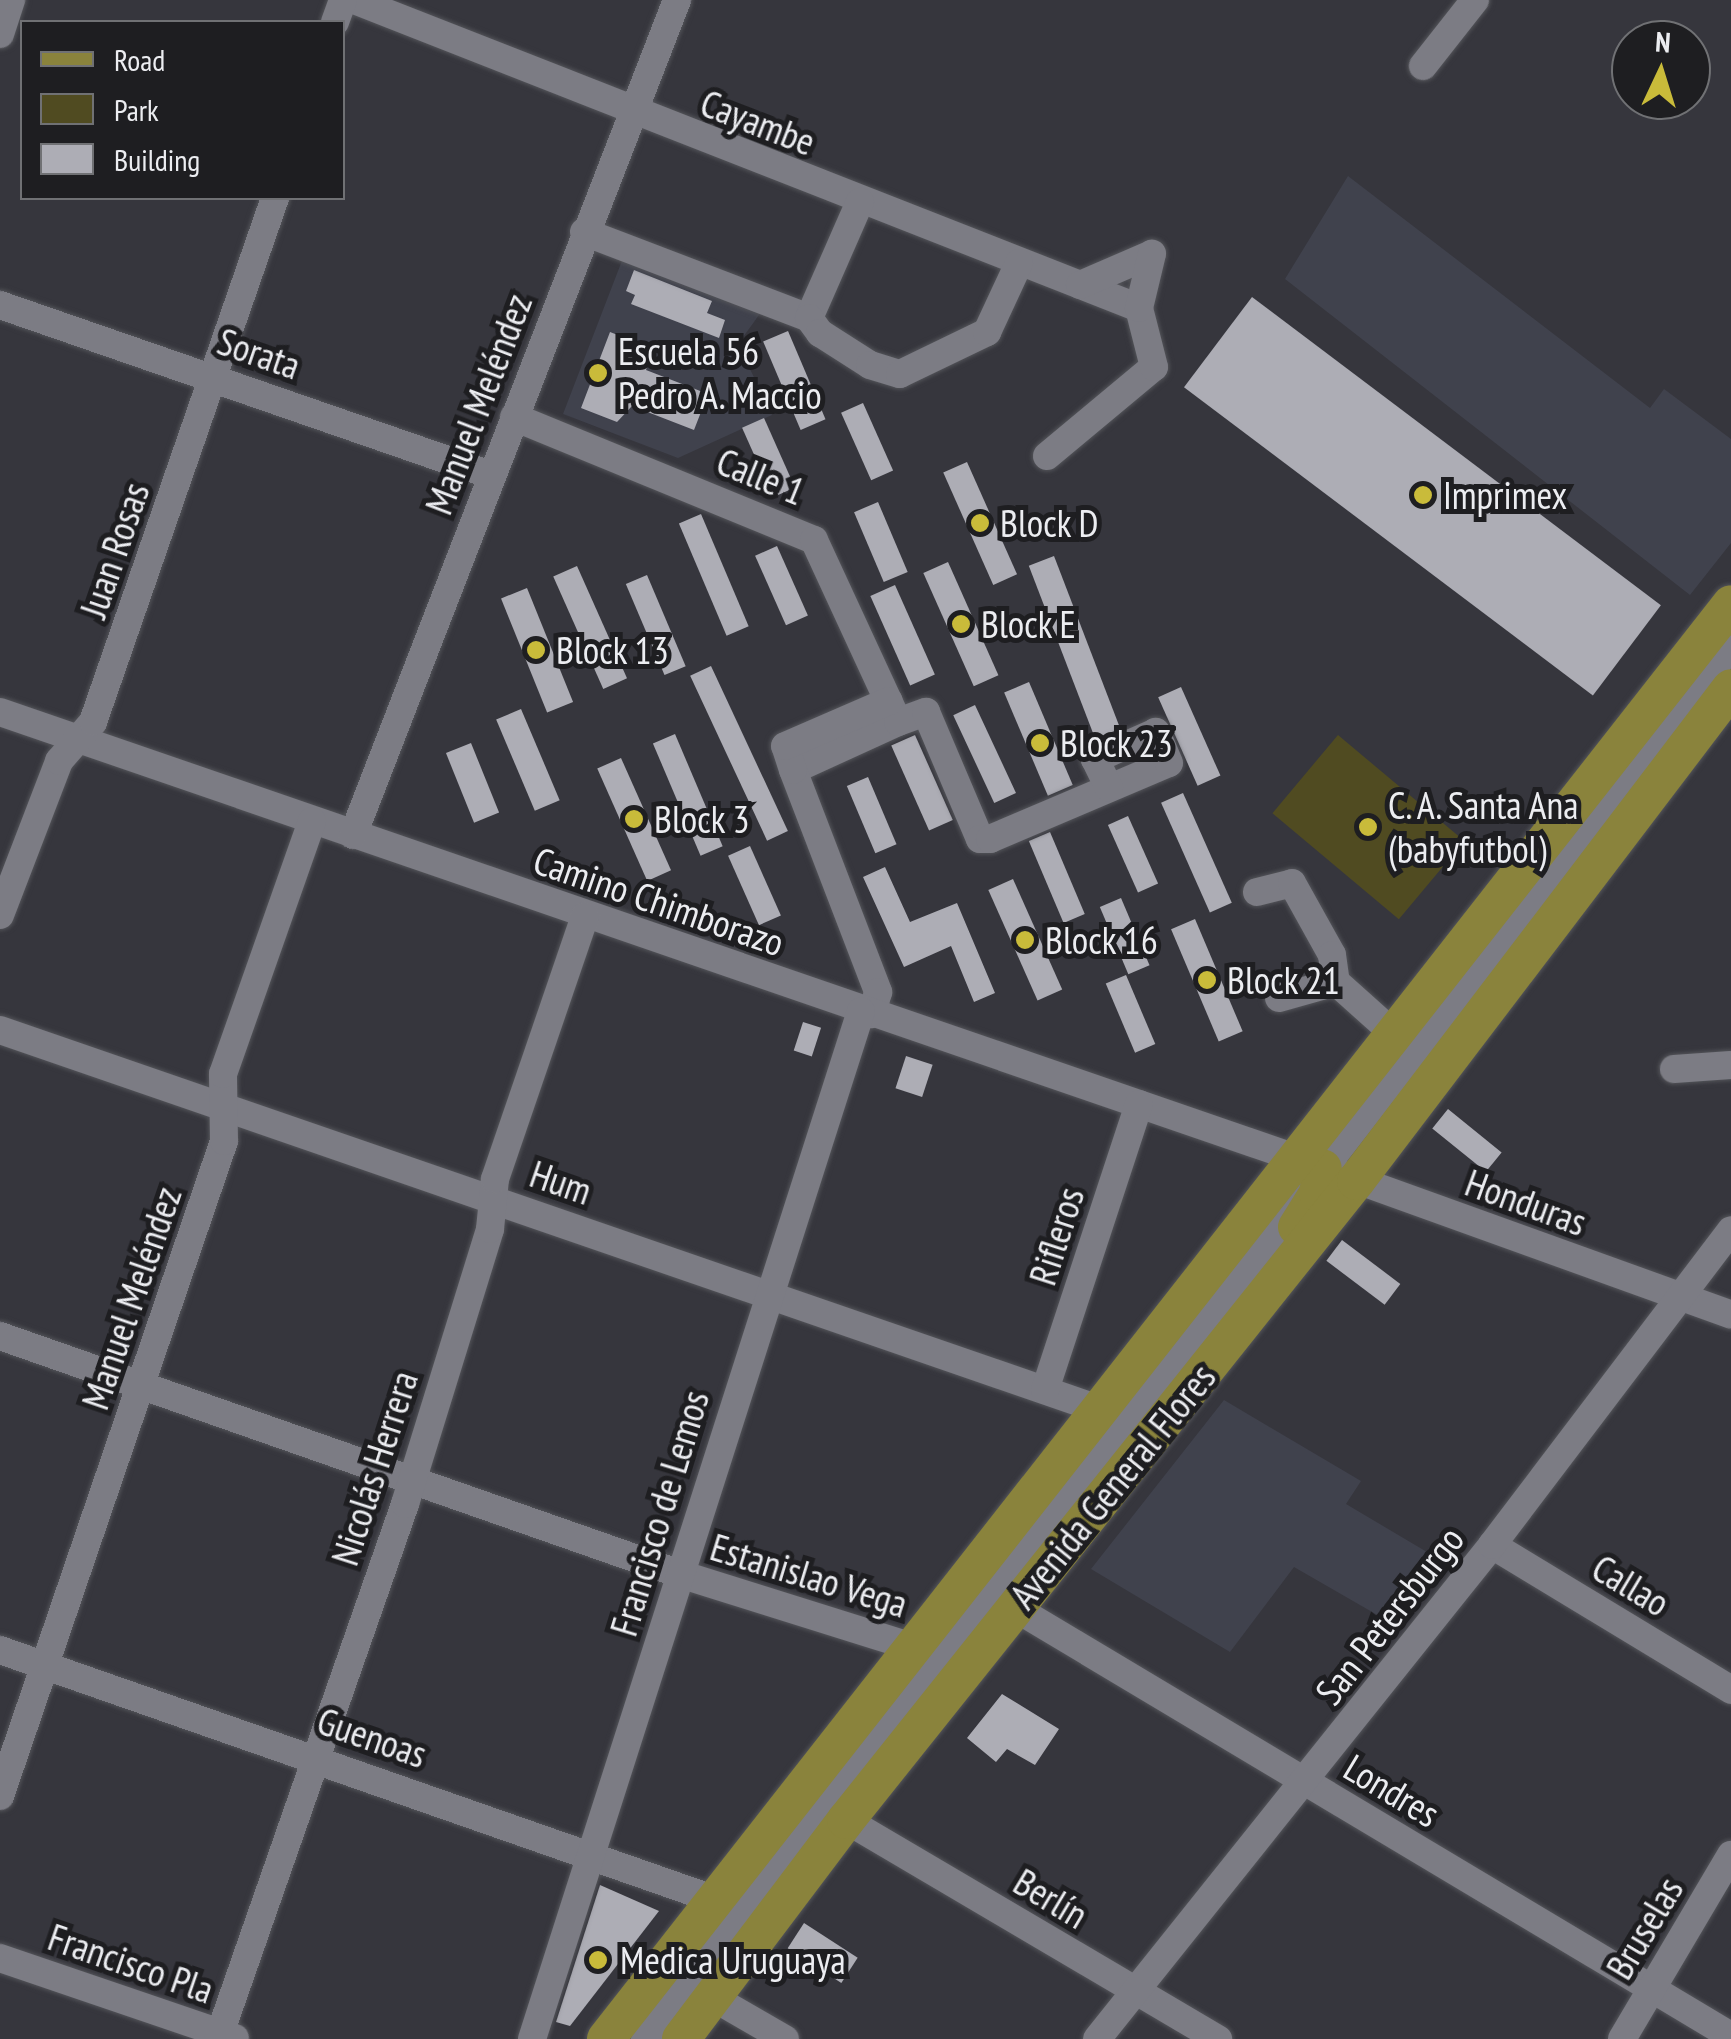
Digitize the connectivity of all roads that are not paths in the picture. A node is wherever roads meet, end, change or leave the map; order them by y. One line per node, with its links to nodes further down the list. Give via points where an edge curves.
1 (11, 0): 5 (street)
2 (354, 0): 7 (street, Cayambe)
3 (678, 0): 7 (street, Manuel Meléndez)
4 (1475, 0): 6 (street)
5 (0, 34)
6 (1423, 66)
7 (635, 110): 9 (street, Cayambe); 10 (street, Manuel Meléndez)
8 (275, 200): 16 (street, Juan Rosas)
9 (860, 202): 11 (street, Cayambe); 15 (street)
10 (584, 232): 15 (street); 17 (street, Manuel Meléndez)
11 (1019, 263): 12 (street, Cayambe); 15 (street, via 986,332 900,374 838,346)
12 (1080, 285): 14 (street, Cayambe); 14 (street, via 1152,254)
13 (0, 305): 16 (street, Sorata)
14 (1139, 308): 18 (street, via 1154,367)
15 (809, 318)
16 (215, 377): 19 (street, Sorata); 25 (street, Juan Rosas, via 94,722)
17 (514, 417): 19 (street, Manuel Meléndez); 23 (street, Calle 1, via 814,540)
18 (1047, 456)
19 (491, 475): 28 (street, Manuel Meléndez)
20 (1731, 604): 38 (main road, Avenida General Flores)
21 (1731, 646): 35 (street, Avenida General Flores)
22 (1731, 688): 32 (main road, Avenida General Flores)
23 (893, 711): 26 (street, via 926,712 980,839); 36 (street, via 785,746 878,992)
24 (0, 712): 25 (street, Camino Chimborazo)
25 (79, 740): 27 (street, Camino Chimborazo); 30 (street, Juan Rosas, via 60,761)
26 (1108, 788): 26 (street, via 1094,759 1156,732 1169,763)
27 (312, 821): 28 (street, Camino Chimborazo); 42 (street, Manuel Meléndez, via 222,1074)
28 (352, 835): 31 (street, Camino Chimborazo)
29 (1257, 892): 33 (street, via 1292,883 1332,955)
30 (0, 914)
31 (584, 916): 36 (street, Camino Chimborazo); 44 (street, Nicolás Herrera, via 522,1089)
32 (1542, 934): 35 (street, Avenida General Flores, via 1516,948 1488,984); 43 (main road, Avenida General Flores)
33 (1336, 982): 34 (street); 38 (street)
34 (1279, 998)
35 (1456, 1001): 43 (street, Avenida General Flores, via 1436,1025 1401,1043 1328,1134)
36 (867, 1012): 41 (street, Camino Chimborazo); 46 (street, Francisco de Lemos)
37 (0, 1030): 42 (street, Hum)
38 (1392, 1032): 43 (main road, Avenida General Flores)
39 (1731, 1065): 40 (street)
40 (1674, 1069)
41 (1139, 1104): 43 (street, Camino Chimborazo); 52 (street, Rifleros)
42 (223, 1106): 44 (street, Hum); 51 (street, Manuel Meléndez, via 224,1141)
43 (1325, 1169): 47 (street, Honduras); 50 (street, Avenida General Flores); 53 (main road, Avenida General Flores); 57 (main road, Avenida General Flores, via 1174,1410)
44 (493, 1199): 46 (street, Hum); 54 (street, Nicolás Herrera, via 490,1229)
45 (1731, 1230): 47 (street, San Petersburgo)
46 (768, 1293): 52 (street, Hum); 56 (street, Francisco de Lemos)
47 (1677, 1296): 48 (street, Honduras); 55 (street, San Petersburgo)
48 (1731, 1314)
49 (0, 1336): 51 (street, Estanislao Vega)
50 (1185, 1346): 53 (street, Avenida General Flores, via 1158,1355 1116,1406); 70 (street, Avenida General Flores)
51 (141, 1384): 54 (street, Estanislao Vega); 60 (street, Manuel Meléndez)
52 (1045, 1390): 53 (street, Hum)
53 (1096, 1408): 58 (main road, Avenida General Flores)
54 (409, 1480): 56 (street, Estanislao Vega); 62 (street, Nicolás Herrera)
55 (1492, 1545): 61 (street, Callao); 63 (street, San Petersburgo)
56 (680, 1574): 58 (street, Estanislao Vega); 67 (street, Francisco de Lemos)
57 (1015, 1608): 63 (street, Londres); 65 (main road, Avenida General Flores)
58 (916, 1648): 68 (main road, Avenida General Flores)
59 (0, 1650): 60 (street, Guenoas)
60 (43, 1666): 62 (street, Guenoas); 64 (street, Manuel Meléndez)
61 (1731, 1690)
62 (316, 1757): 67 (street, Guenoas); 74 (street, Nicolás Herrera)
63 (1306, 1782): 71 (street, Londres); 72 (street, San Petersburgo)
64 (0, 1796)
65 (846, 1820): 70 (main road, Avenida General Flores); 72 (street, Berlín)
66 (1731, 1855): 71 (street, Bruselas)
67 (593, 1856): 68 (street, Guenoas); 75 (street, Francisco de Lemos)
68 (716, 1900): 70 (main road, Avenida General Flores)
69 (0, 1958): 74 (street, Francisco Pla)
70 (688, 1982): 76 (main road, Avenida General Flores); 77 (street, Avenida General Flores); 78 (main road, Avenida General Flores); 79 (street)
71 (1652, 1989): 73 (street, Londres); 82 (street, Bruselas)
72 (1134, 1990): 80 (street, San Petersburgo); 81 (street, Berlín)
73 (1731, 2036)
74 (225, 2037)
75 (532, 2039)
76 (606, 2039)
77 (644, 2039)
78 (681, 2039)
79 (785, 2039)
80 (1097, 2039)
81 (1218, 2039)
82 (1622, 2039)

